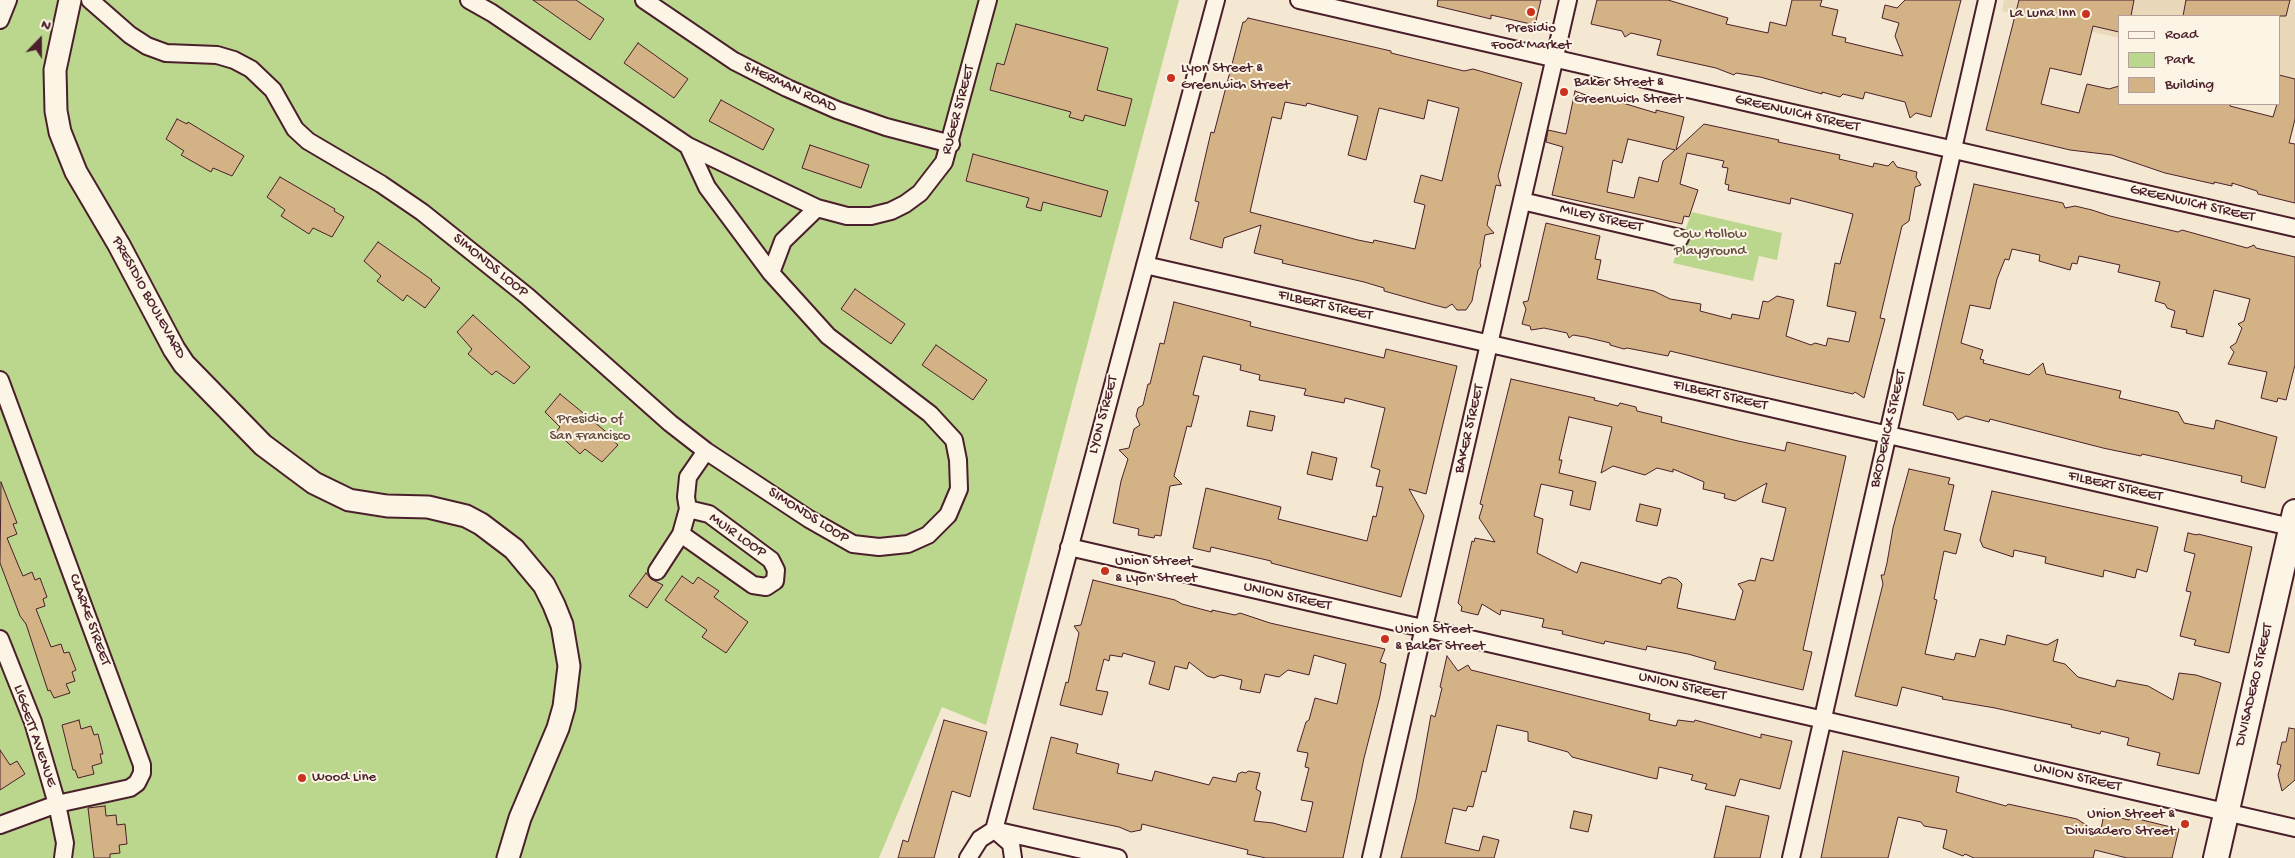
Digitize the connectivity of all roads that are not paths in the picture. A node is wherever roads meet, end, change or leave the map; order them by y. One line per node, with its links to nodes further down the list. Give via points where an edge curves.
1 (8, 0): 11 (street)
2 (70, 0): 40 (street, PRESIDIO BOULEVARD, via 55,70 55,104 60,132 76,172 184,364 263,445 314,483 349,500 387,506 428,506 466,516 514,549 548,592 567,646 568,686 558,728 520,818)
3 (90, 0): 25 (street, SIMONDS LOOP, via 147,46 166,53 218,55 251,69 273,90 295,129 308,141 381,184 462,242)
4 (469, 0): 14 (street)
5 (644, 0): 13 (street, SHERMAN ROAD, via 734,61 787,88 886,127)
6 (988, 0): 13 (street, RUGER STREET)
7 (1216, 0): 20 (street, LYON STREET)
8 (1299, 0): 12 (street, GREENWICH STREET)
9 (1568, 0): 12 (street, BAKER STREET)
10 (1987, 0): 15 (street, BRODERICK STREET)
11 (0, 20)
12 (1554, 58): 15 (street, GREENWICH STREET); 16 (street, BAKER STREET)
13 (950, 144): 17 (street, RUGER STREET, via 944,162 920,193 891,211 871,216 847,216)
14 (688, 146): 17 (street, RUGER STREET); 21 (street, SIMONDS LOOP, via 707,187)
15 (1953, 150): 18 (street, GREENWICH STREET); 24 (street, BRODERICK STREET)
16 (1522, 201): 19 (street, MILEY STREET); 22 (street, BAKER STREET)
17 (817, 208): 21 (street, via 783,241)
18 (2295, 228)
19 (1680, 238)
20 (1145, 265): 22 (street, FILBERT STREET); 29 (street, LYON STREET)
21 (771, 273): 25 (street, SIMONDS LOOP, via 828,336 930,414 954,440 959,489 948,515 928,535 908,544 880,547 853,544)
22 (1489, 344): 24 (street, FILBERT STREET); 31 (street, BAKER STREET)
23 (0, 380): 34 (street, CLARKE STREET, via 142,765 139,778 130,788)
24 (1888, 435): 27 (street, FILBERT STREET); 33 (street, BRODERICK STREET)
25 (706, 451): 26 (street, MUIR LOOP, via 688,476)
26 (688, 509): 28 (street, MUIR LOOP); 28 (street, MUIR LOOP, via 709,514 771,560 776,570 775,581 766,587 753,585)
27 (2294, 522): 35 (main road, DIVISADERO STREET)
28 (681, 534): 30 (street, MUIR LOOP)
29 (1069, 547): 31 (street, UNION STREET); 38 (street, LYON STREET)
30 (656, 571)
31 (1424, 628): 33 (street, UNION STREET); 44 (street, BAKER STREET)
32 (0, 639): 34 (street, LIGGETT AVENUE, via 33,722)
33 (1823, 720): 35 (street, UNION STREET); 45 (street, BRODERICK STREET)
34 (57, 804): 36 (street, LIGGETT AVENUE); 39 (street, LIGGETT AVENUE, via 65,842)
35 (2226, 812): 37 (street, UNION STREET); 46 (main road, DIVISADERO STREET)
36 (0, 825)
37 (2295, 828)
38 (994, 830): 41 (street, via 980,839); 42 (street, via 1011,844); 43 (street)
39 (63, 858)
40 (508, 858)
41 (968, 858)
42 (1013, 858)
43 (1118, 858)
44 (1372, 858)
45 (1791, 858)
46 (2216, 858)

